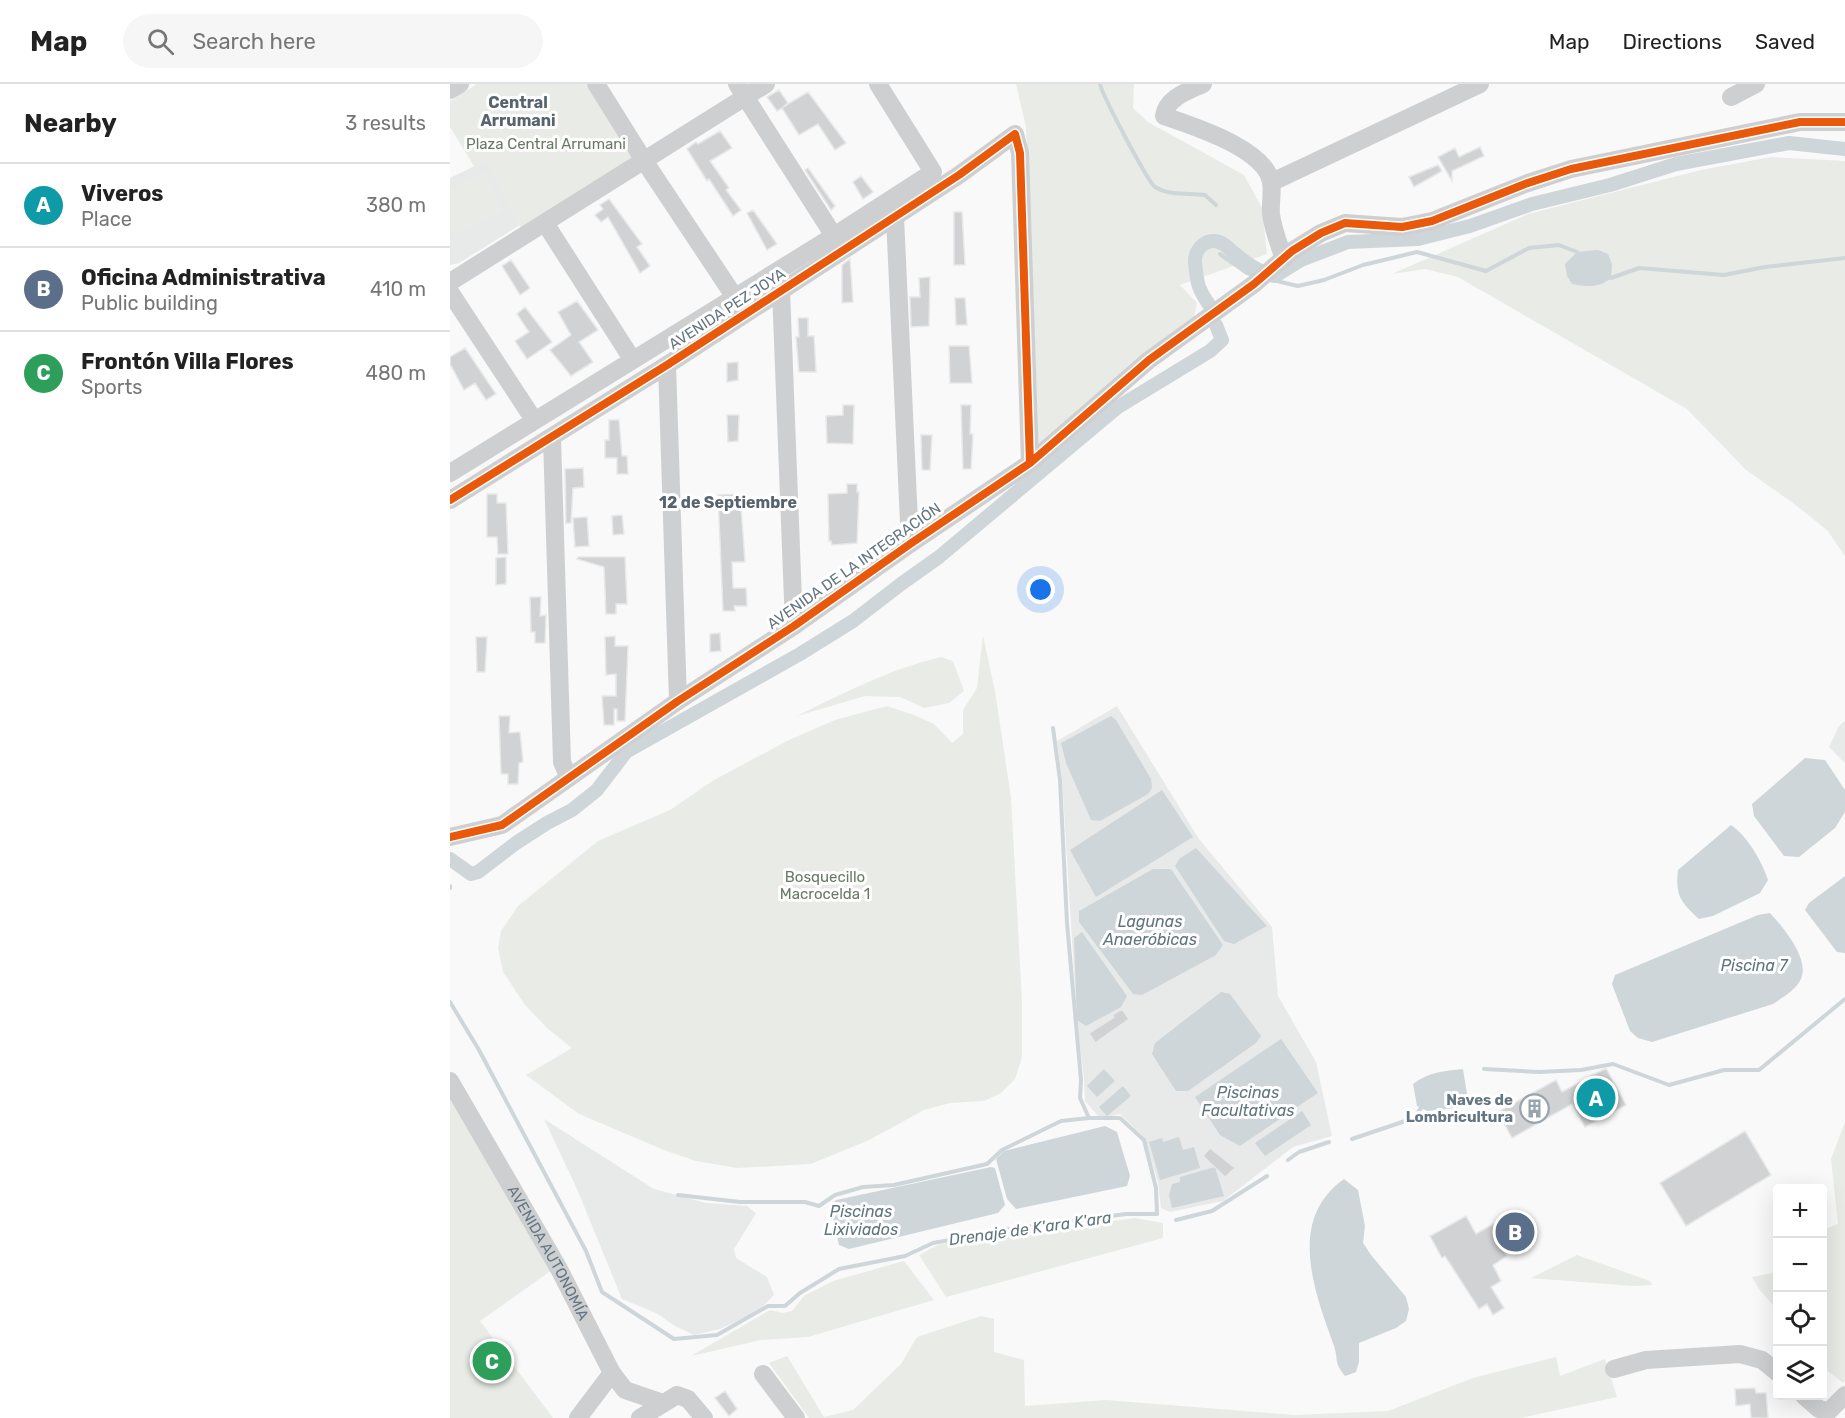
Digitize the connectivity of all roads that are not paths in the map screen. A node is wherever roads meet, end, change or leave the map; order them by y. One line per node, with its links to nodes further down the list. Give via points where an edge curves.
1 (460, 84): 8 (street)
2 (596, 84): 12 (street)
3 (766, 84): 9 (street)
4 (878, 84): 16 (street, AVENIDA PEZ JOYA, via 933,172)
5 (1203, 84): 13 (street, via 1171,100 1164,116 1239,148 1258,160)
6 (1480, 84): 13 (street)
7 (1756, 84): 10 (street)
8 (450, 90)
9 (742, 90): 12 (street); 16 (street)
10 (1731, 97)
11 (1845, 122): 17 (street, AVENIDA DE LA INTEGRACIÓN, via 1800,122 1571,170 1432,221 1402,227 1345,223 1321,233)
12 (643, 159): 15 (street); 21 (street)
13 (1272, 182): 17 (street, via 1270,200)
14 (895, 216): 19 (street, AVENIDA PEZ JOYA); 26 (street, AVENIDA PEZ JOYA, via 1015,134 1020,153); 29 (street)
15 (545, 224): 18 (street); 22 (street)
16 (834, 236): 21 (street, AVENIDA PEZ JOYA)
17 (1279, 262): 26 (street, AVENIDA DE LA INTEGRACIÓN, via 1149,360)
18 (450, 282)
19 (781, 290): 23 (street, AVENIDA PEZ JOYA); 30 (street)
20 (450, 292): 24 (street)
21 (734, 296): 22 (street, AVENIDA PEZ JOYA)
22 (632, 359): 24 (street, AVENIDA PEZ JOYA)
23 (667, 364): 25 (street, AVENIDA PEZ JOYA); 31 (street)
24 (534, 420): 27 (street, AVENIDA PEZ JOYA)
25 (552, 438): 28 (street, AVENIDA PEZ JOYA); 32 (street, via 562,762)
26 (1030, 463): 29 (street, AVENIDA DE LA INTEGRACIÓN)
27 (450, 473)
28 (450, 500)
29 (910, 544): 30 (street, AVENIDA DE LA INTEGRACIÓN)
30 (794, 626): 31 (street, AVENIDA DE LA INTEGRACIÓN)
31 (678, 700): 32 (street, AVENIDA DE LA INTEGRACIÓN)
32 (569, 778): 33 (street, AVENIDA DE LA INTEGRACIÓN, via 502,825)
33 (450, 837)
34 (450, 1081): 37 (street, AVENIDA AUTONOMÍA, via 559,1269)
35 (1614, 1369): 36 (street, via 1646,1360 1740,1354 1762,1360)
36 (1773, 1369)
37 (612, 1373): 40 (street, AVENIDA AUTONOMÍA, via 625,1390); 42 (street)
38 (763, 1374): 45 (street)
39 (1809, 1400): 41 (street, via 1819,1409 1829,1411)
40 (663, 1403): 43 (street); 44 (street, via 677,1395 688,1399)
41 (1843, 1404)
42 (578, 1418)
43 (640, 1418)
44 (704, 1418)
45 (796, 1418)

